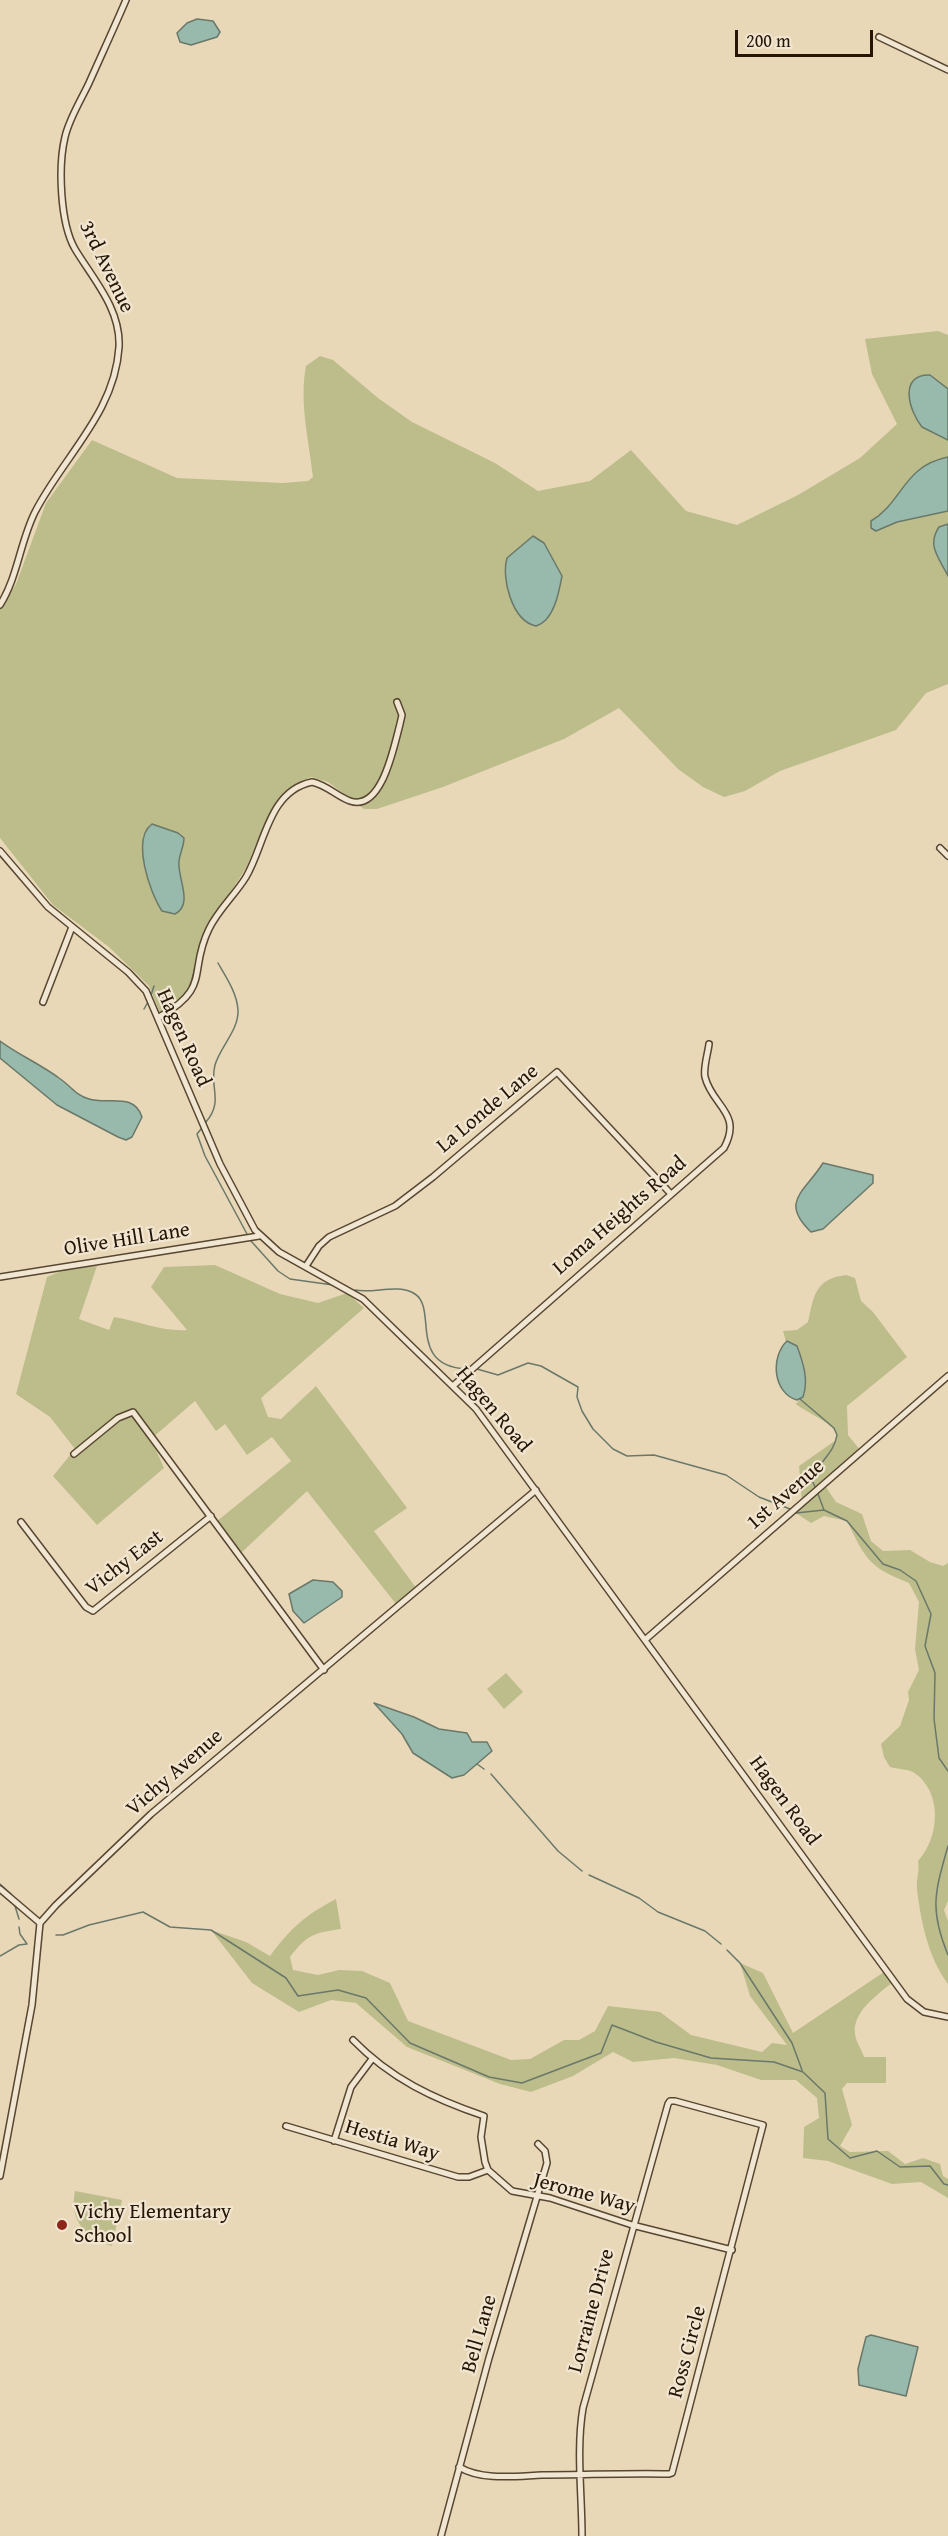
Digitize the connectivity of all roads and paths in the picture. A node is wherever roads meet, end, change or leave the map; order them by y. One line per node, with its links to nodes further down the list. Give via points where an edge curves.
1 (126, 0): 4 (street, 3rd Avenue, via 66,131 62,166 66,226 110,308 118,333 117,358 91,428 36,511 22,543 11,586)
2 (879, 37): 3 (street)
3 (948, 70)
4 (0, 605)
5 (397, 702): 11 (street, via 402,715 400,724 376,792 365,802 353,802 312,782 284,799 269,820 248,874 208,930 191,990 178,1005)
6 (940, 848): 8 (street)
7 (0, 851): 9 (street, Hagen Road, via 48,907)
8 (948, 856)
9 (72, 927): 10 (street); 11 (street, Hagen Road, via 128,972 147,993)
10 (43, 1002)
11 (159, 1017): 14 (street, Hagen Road, via 220,1164)
12 (709, 1044): 13 (street, Loma Heights Road, via 705,1076 730,1121 731,1135 724,1148)
13 (671, 1194): 15 (street, La Londe Lane, via 557,1072 394,1206 329,1237); 18 (street, Loma Heights Road)
14 (260, 1236): 15 (street, Hagen Road, via 279,1252); 16 (street, Olive Hill Lane)
15 (306, 1266): 18 (street, Hagen Road, via 363,1299)
16 (0, 1277)
17 (948, 1376): 23 (street, 1st Avenue)
18 (454, 1385): 20 (street, Hagen Road)
19 (74, 1454): 21 (street, via 118,1418 133,1412)
20 (536, 1490): 23 (street, Hagen Road); 24 (street, Vichy Avenue)
21 (211, 1516): 22 (street, Vichy East, via 93,1611); 24 (street)
22 (21, 1522)
23 (646, 1639): 27 (street, Hagen Road, via 907,1999 924,2012)
24 (324, 1670): 26 (street, Vichy Avenue, via 151,1814)
25 (0, 1889): 26 (street)
26 (40, 1923): 35 (street, via 32,2005)
27 (948, 2018)
28 (353, 2040): 29 (street)
29 (372, 2059): 32 (street, via 351,2087); 34 (street, via 423,2092 484,2116 482,2154)
30 (670, 2101): 37 (street, Lorraine Drive); 38 (street, Ross Circle, via 763,2125)
31 (286, 2126): 32 (street, Hestia Way)
32 (334, 2140): 34 (street, Hestia Way, via 458,2177)
33 (538, 2144): 36 (street, Bell Lane, via 547,2157)
34 (488, 2170): 36 (street, Jerome Way, via 512,2191)
35 (0, 2176)
36 (536, 2198): 37 (street, Jerome Way, via 550,2198); 39 (street, Bell Lane)
37 (632, 2225): 38 (street, Jerome Way); 40 (street, Lorraine Drive, via 583,2408)
38 (732, 2250): 40 (street, Ross Circle, via 675,2469 669,2474)
39 (459, 2467): 40 (street, Ross Circle, via 491,2475); 41 (street, Bell Lane)
40 (582, 2476): 42 (street, Lorraine Drive)
41 (441, 2536)
42 (582, 2536)

